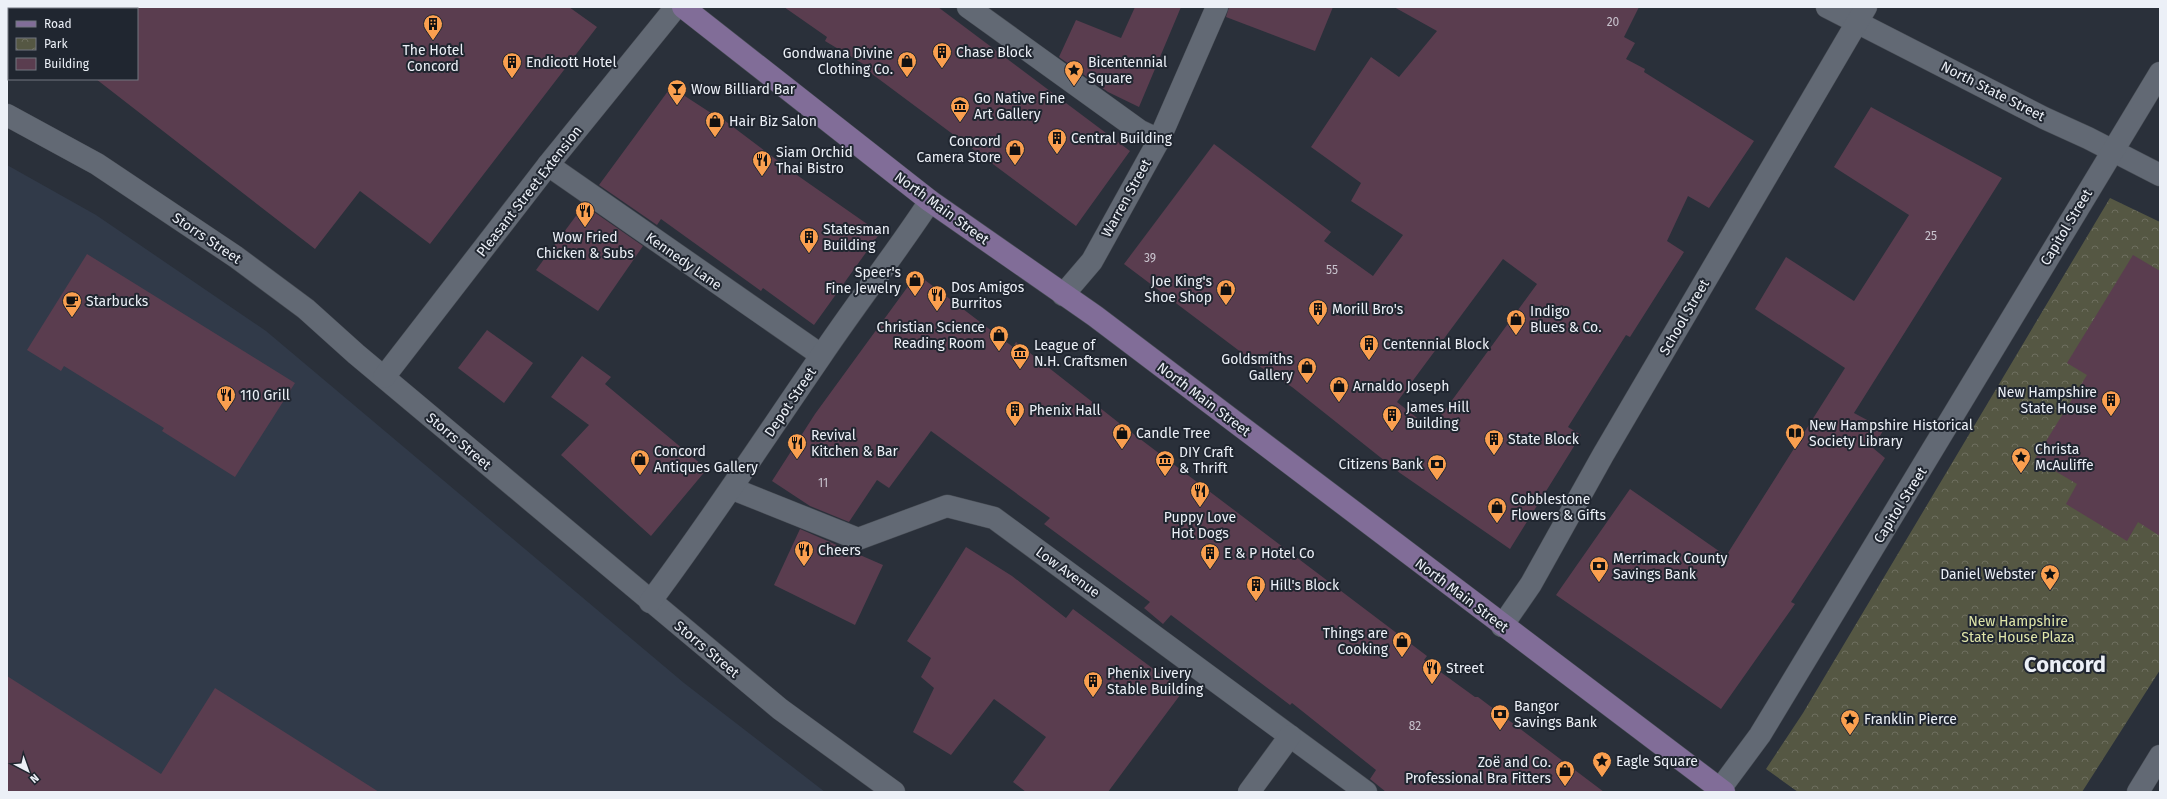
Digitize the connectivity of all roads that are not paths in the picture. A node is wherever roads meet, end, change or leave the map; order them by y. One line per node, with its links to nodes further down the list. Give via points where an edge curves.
1 (676, 7): 11 (street, Pleasant Street Extension)
2 (682, 7): 13 (main road, North Main Street)
3 (968, 7): 9 (street, via 1140,131)
4 (1217, 7): 9 (street, Warren Street)
5 (1827, 7): 6 (street, North State Street)
6 (1862, 15): 10 (street, North State Street, via 2044,118); 19 (street, School Street, via 1603,455 1531,584)
7 (2160, 74): 10 (street, Capitol Street)
8 (7, 116): 16 (street, Storrs Street, via 97,164 236,257 306,309)
9 (1159, 140): 14 (street, Warren Street, via 1092,260)
10 (2112, 150): 12 (street, North State Street); 22 (street, Capitol Street, via 1932,453 1760,735)
11 (548, 165): 15 (street, Kennedy Lane); 16 (street, Pleasant Street Extension)
12 (2160, 175)
13 (930, 200): 14 (main road, North Main Street); 15 (street, Depot Street, via 901,245)
14 (1063, 295): 19 (main road, North Main Street, via 1120,335)
15 (821, 355): 17 (street, Depot Street)
16 (384, 377): 18 (street, Storrs Street)
17 (733, 489): 18 (street, Depot Street); 20 (street, Low Avenue, via 858,539 947,506 994,518)
18 (650, 602): 23 (street, Storrs Street, via 780,709)
19 (1502, 626): 22 (main road, North Main Street)
20 (1290, 736): 24 (street); 25 (street, Low Avenue)
21 (2160, 756): 26 (street)
22 (1722, 791)
23 (894, 792)
24 (1249, 792)
25 (1366, 792)
26 (2138, 792)

